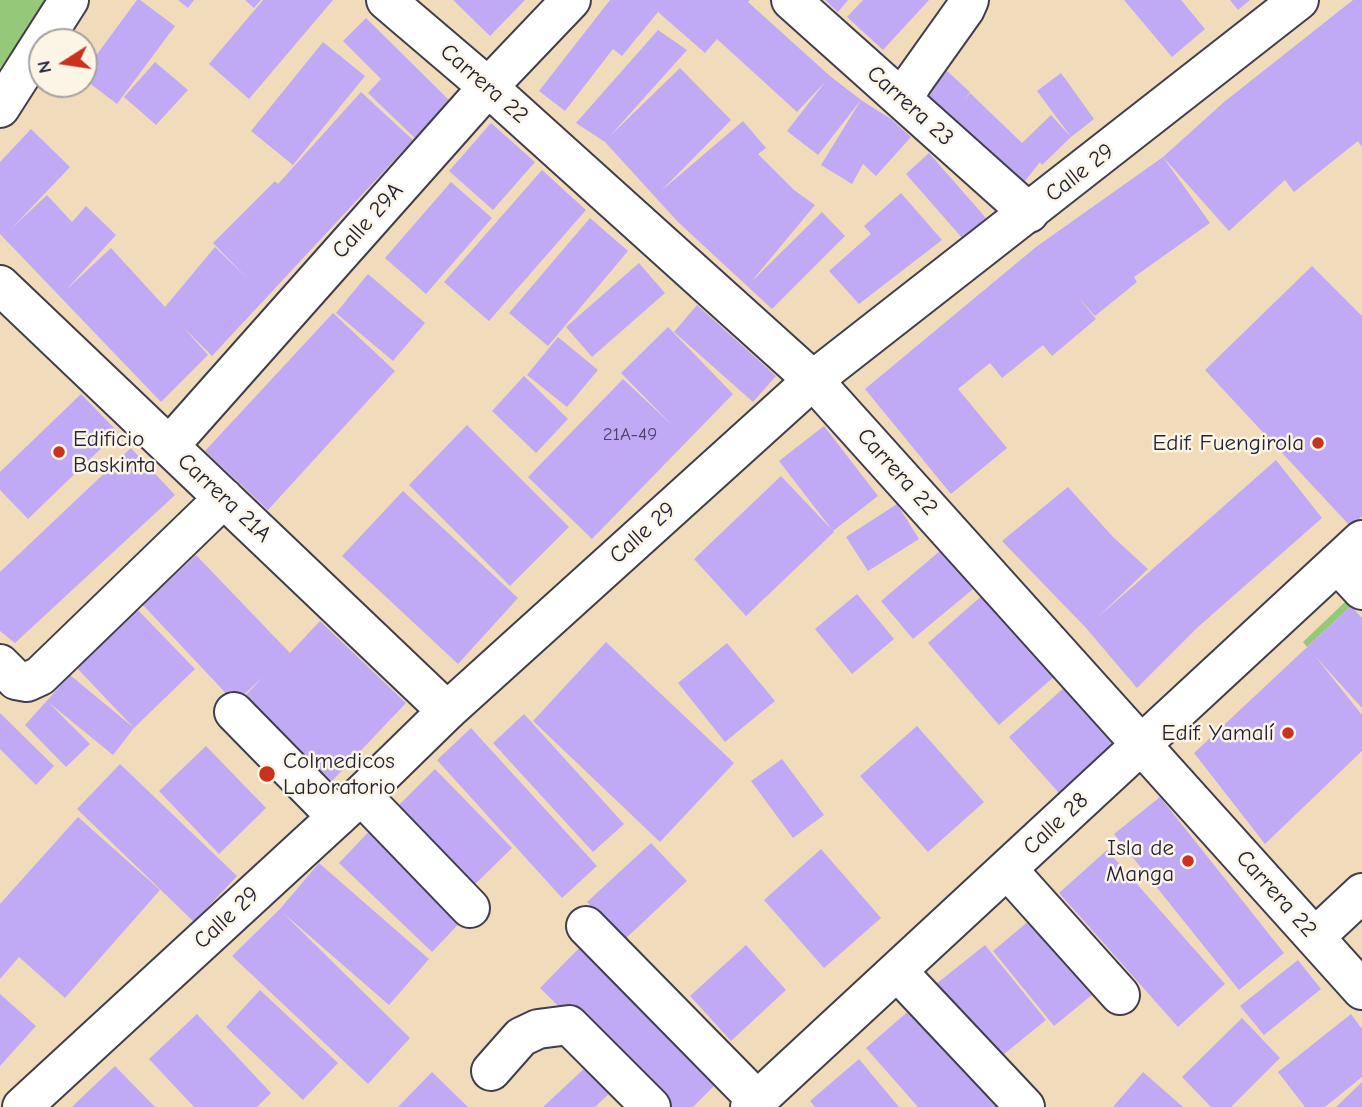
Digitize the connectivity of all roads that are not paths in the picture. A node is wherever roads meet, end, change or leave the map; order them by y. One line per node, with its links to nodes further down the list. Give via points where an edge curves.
1 (69, 0): 9 (street)
2 (386, 0): 7 (street, Carrera 22)
3 (571, 0): 7 (street, Calle 29A)
4 (791, 0): 8 (street, Carrera 23)
5 (969, 0): 8 (street)
6 (1299, 0): 10 (street, Calle 29)
7 (488, 87): 12 (street, Carrera 22); 13 (street, Calle 29A)
8 (903, 99): 10 (street, Carrera 23)
9 (0, 108)
10 (1029, 213): 12 (street, Calle 29)
11 (0, 285): 13 (street, Carrera 21A)
12 (813, 380): 17 (street, Calle 29); 19 (street, Carrera 22)
13 (169, 446): 14 (street, Carrera 21A)
14 (223, 498): 16 (street, via 40,676 27,682 16,680); 17 (street, Carrera 21A)
15 (1354, 564): 19 (street, Calle 28)
16 (0, 664)
17 (447, 710): 20 (street, Calle 29)
18 (234, 712): 20 (street)
19 (1142, 744): 21 (street, Calle 28); 25 (street, Carrera 22)
20 (349, 806): 23 (street); 31 (street, Calle 29)
21 (1007, 869): 26 (street, Calle 28); 28 (street)
22 (1362, 893): 25 (street)
23 (470, 908)
24 (586, 926): 30 (street)
25 (1314, 937): 27 (street, Carrera 22)
26 (897, 971): 30 (street, Calle 28); 33 (street)
27 (1362, 990)
28 (1120, 995)
29 (491, 1071): 32 (street, via 521,1037 538,1029 569,1026)
30 (753, 1104)
31 (22, 1107)
32 (651, 1107)
33 (1026, 1107)

